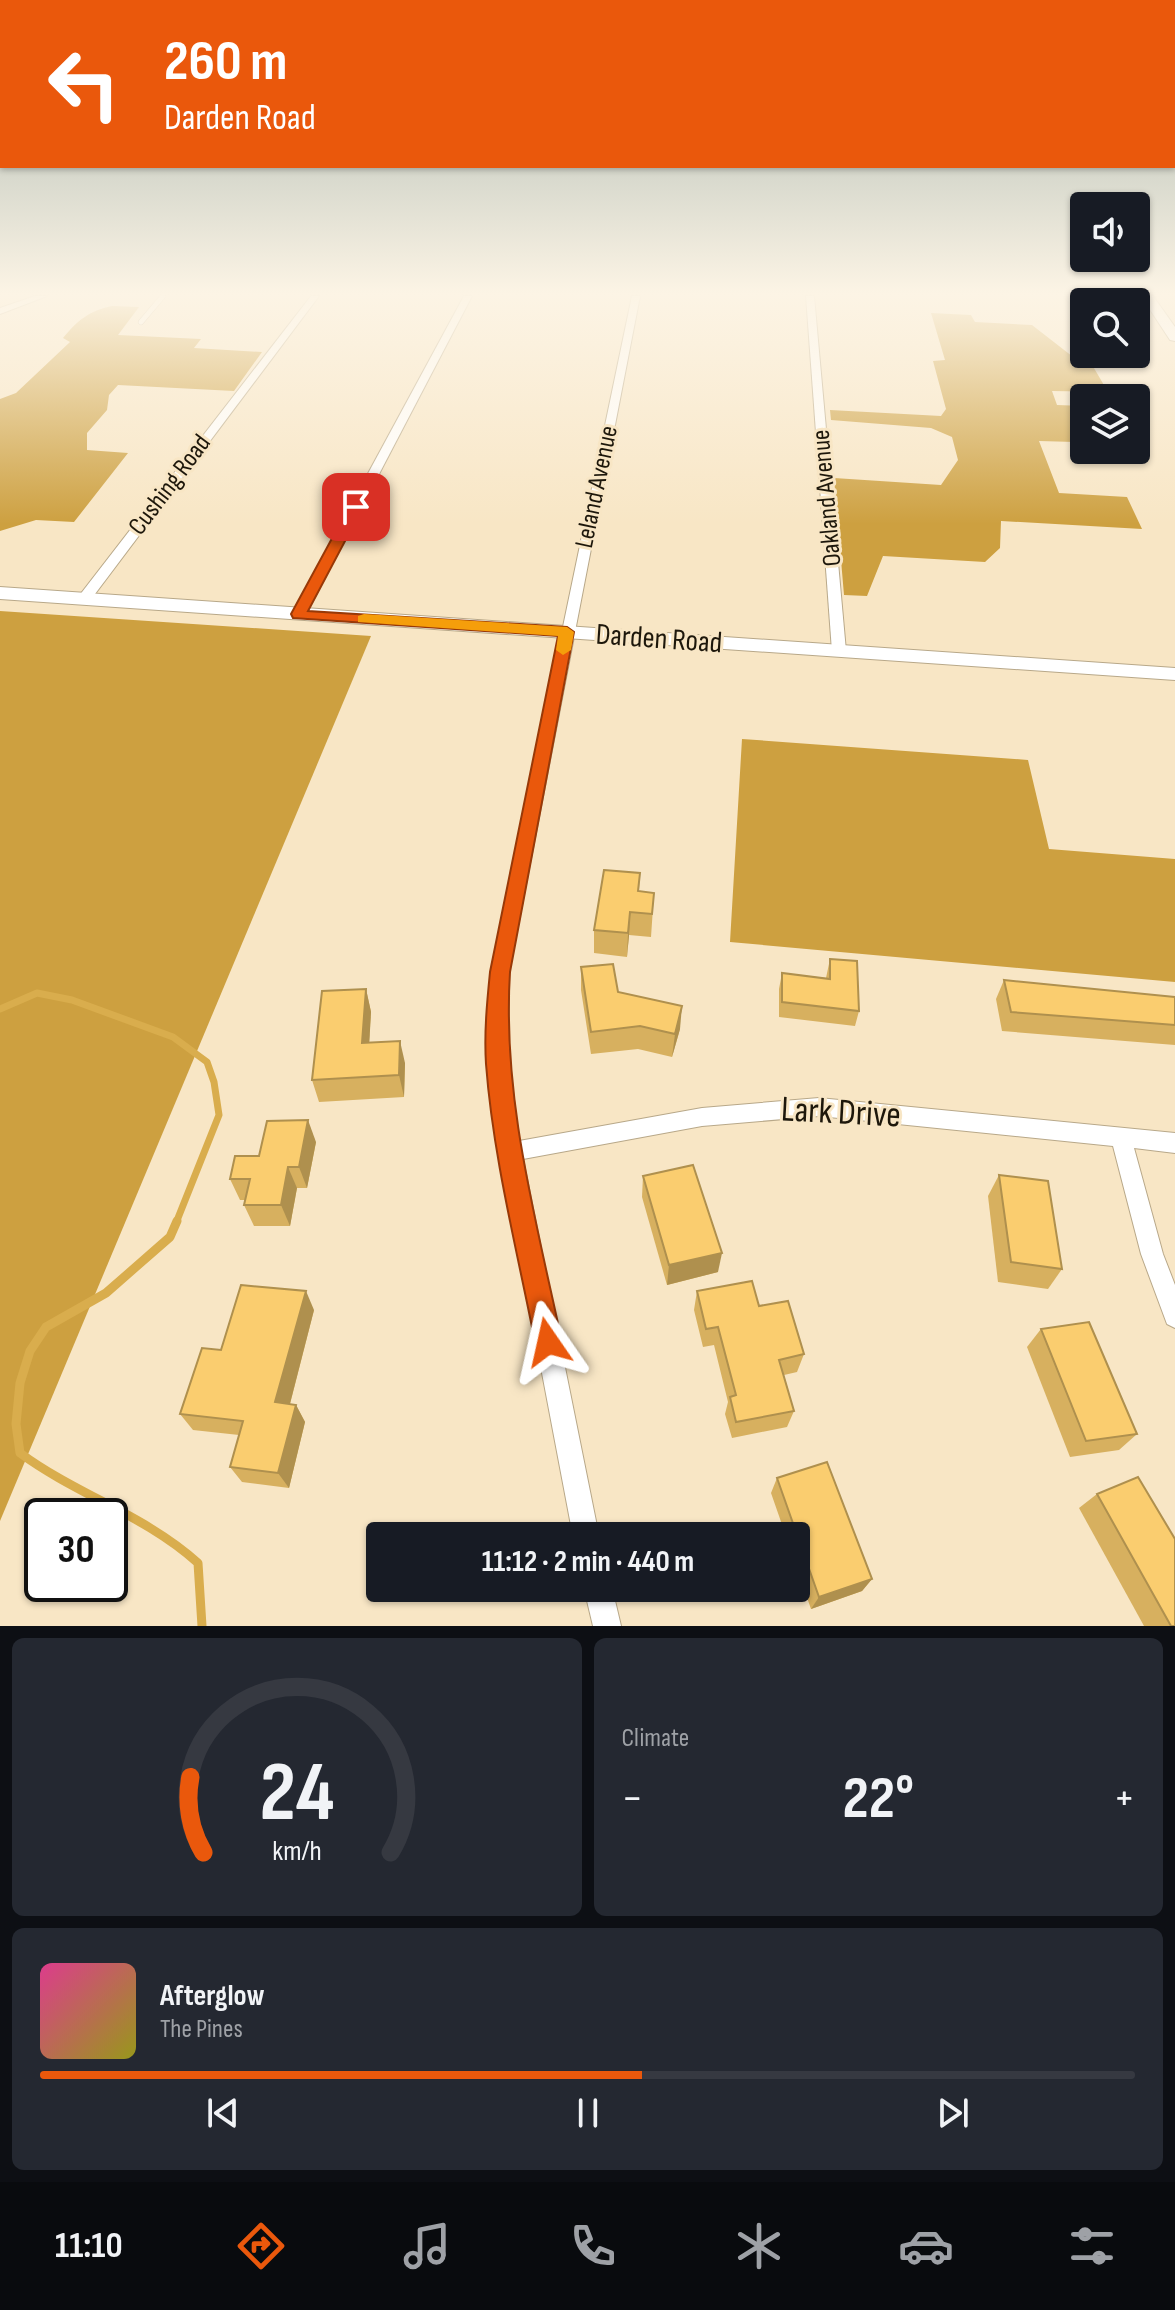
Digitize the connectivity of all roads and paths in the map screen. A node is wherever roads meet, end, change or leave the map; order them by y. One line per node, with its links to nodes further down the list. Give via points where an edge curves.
1 (257, 372): 6 (street, Cushing Road)
2 (428, 372): 7 (street)
3 (620, 372): 8 (street, Leland Avenue)
4 (816, 372): 9 (street, Oakland Avenue)
5 (0, 593): 6 (street, Darden Road)
6 (84, 599): 7 (street, Darden Road)
7 (299, 614): 8 (street, Darden Road)
8 (567, 632): 9 (street, Darden Road); 13 (street, Leland Avenue, via 500,972 497,1064)
9 (839, 651): 10 (street, Darden Road)
10 (1175, 674)
11 (1121, 1137): 12 (street, Lark Drive); 13 (street, Lark Drive, via 819,1107 760,1108); 14 (street, via 1152,1254)
12 (1175, 1143)
13 (510, 1152): 15 (street, Leland Avenue)
14 (1175, 1316)
15 (583, 1522)
16 (601, 1602): 17 (street)
17 (607, 1626)

